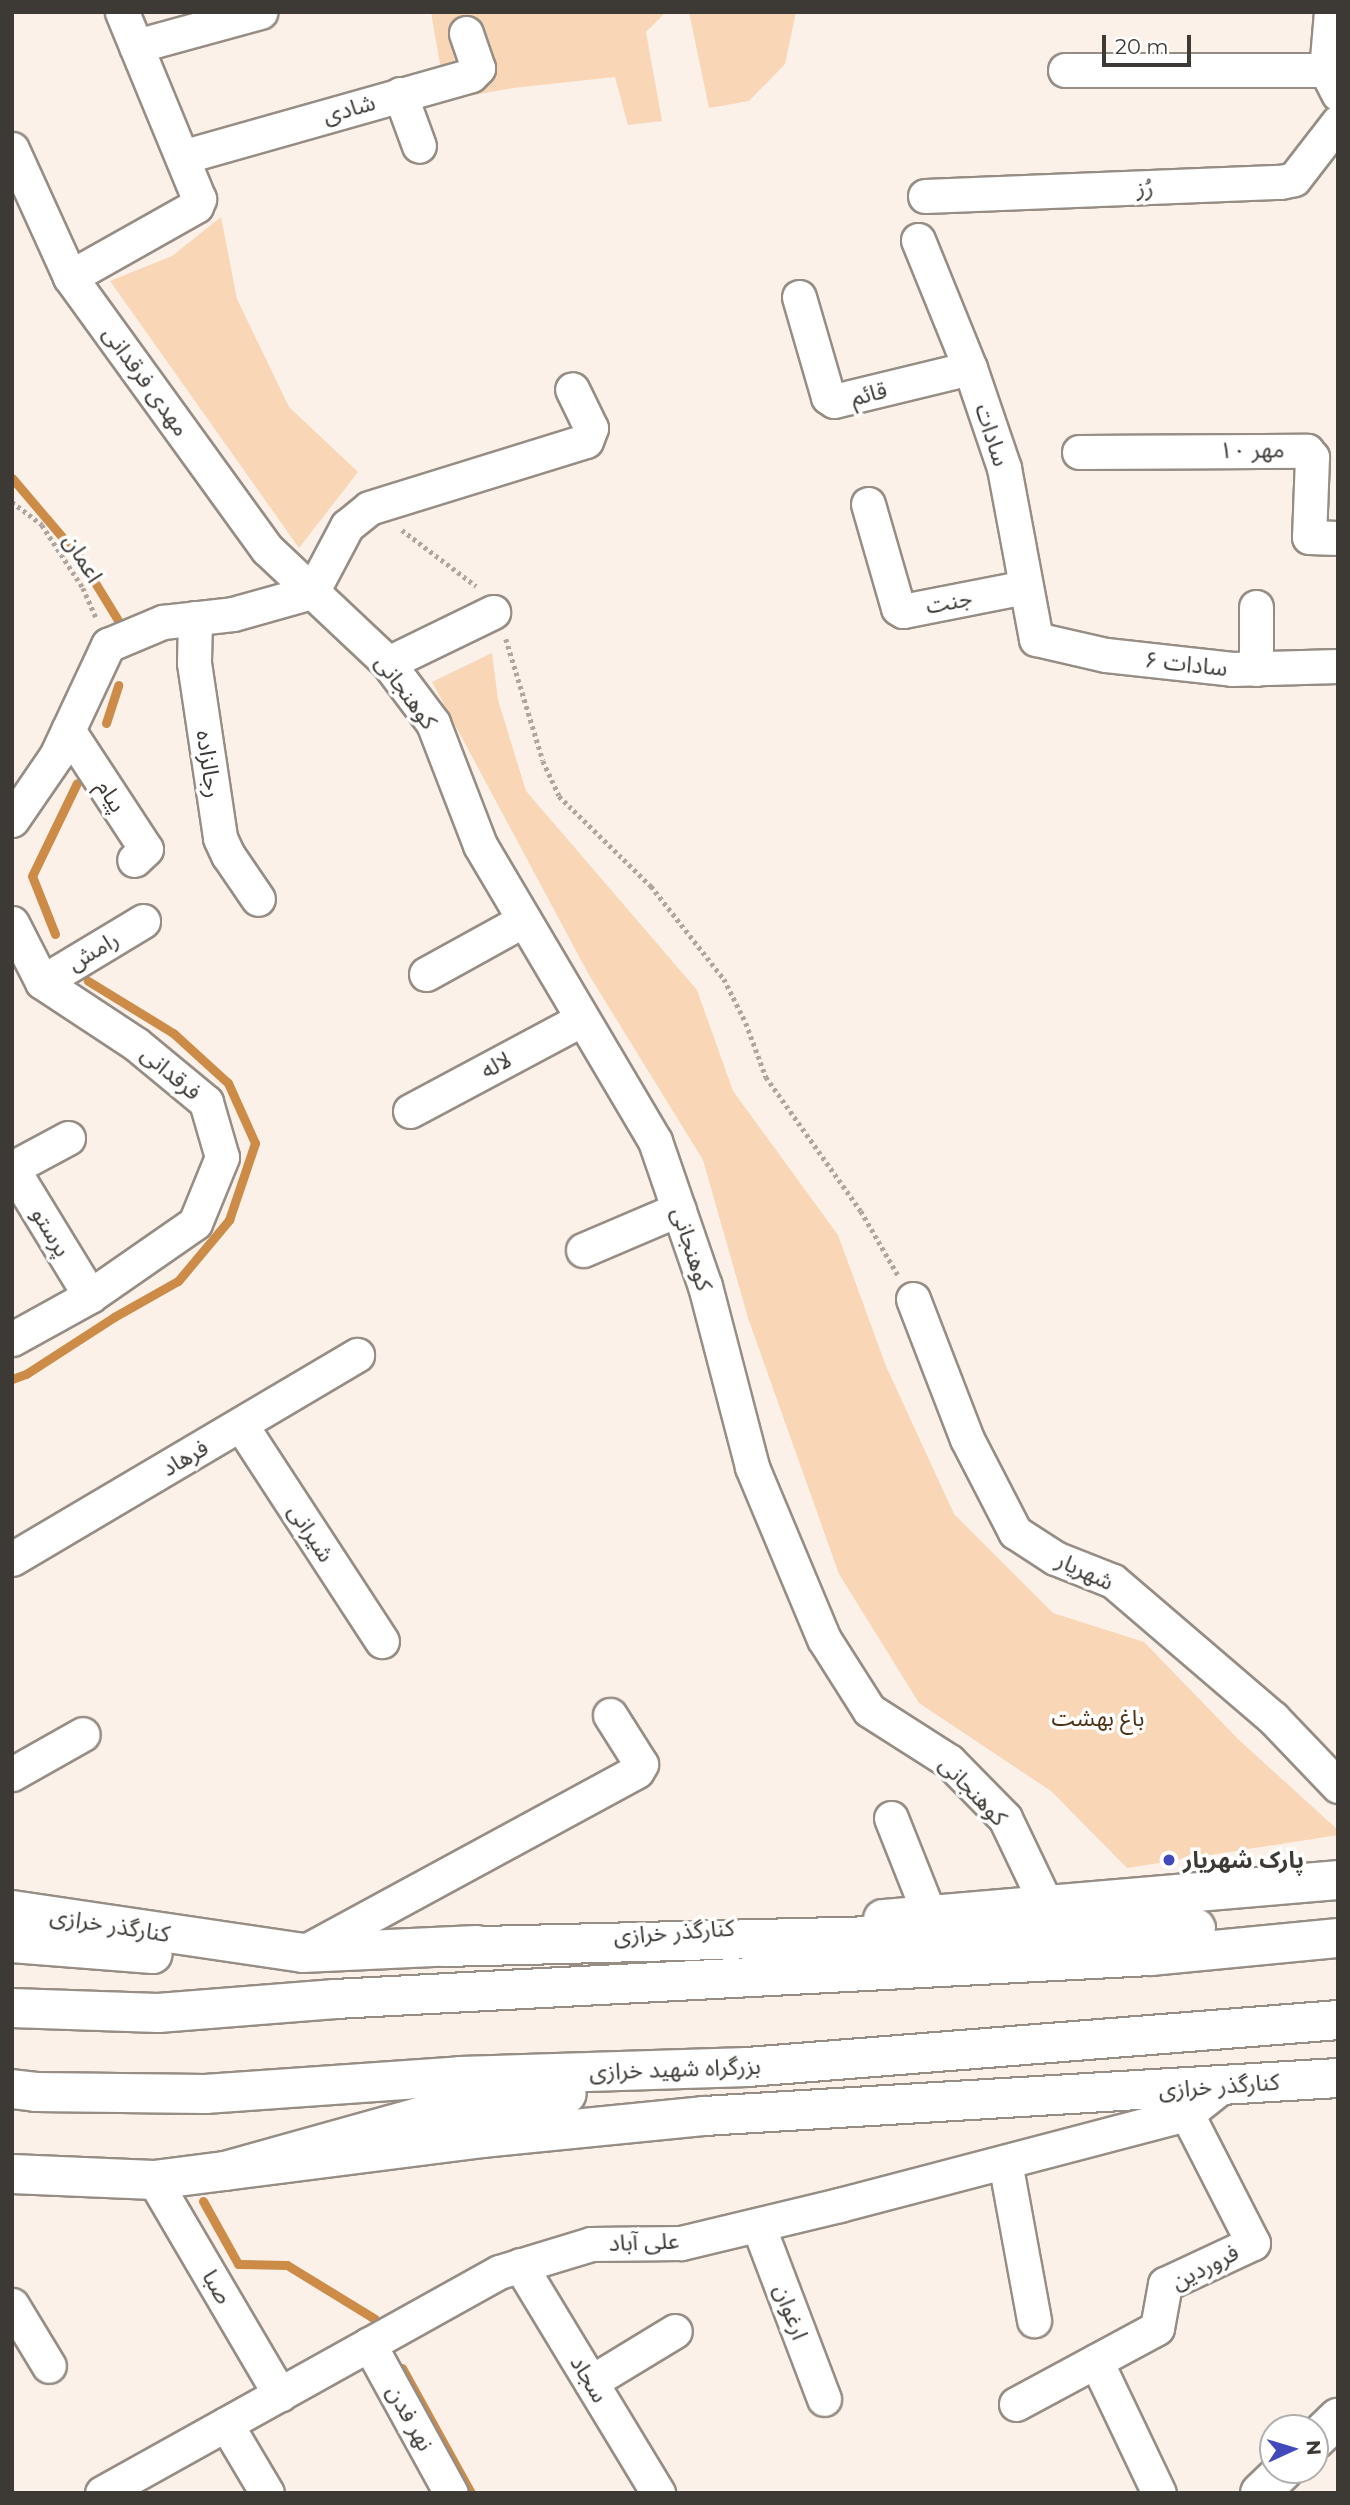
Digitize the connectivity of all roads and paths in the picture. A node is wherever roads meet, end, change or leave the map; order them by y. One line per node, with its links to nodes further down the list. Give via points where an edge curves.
1 (122, 12): 5 (street)
2 (260, 12): 5 (street)
3 (1331, 12): 7 (street)
4 (466, 33): 8 (street, شادی, via 476,73)
5 (136, 46): 12 (street)
6 (1065, 71): 7 (street)
7 (1332, 82)
8 (400, 94): 10 (street); 12 (street, شادی)
9 (1338, 122): 13 (street, رُز, via 1294,179 1280,182)
10 (419, 146)
11 (12, 149): 15 (street, مهدی فرقدانی)
12 (182, 157): 15 (street, via 198,191 196,206)
13 (925, 196)
14 (918, 240): 17 (street, سادات)
15 (70, 277): 25 (street, مهدی فرقدانی, via 267,549)
16 (799, 297): 17 (street, قائم, via 828,397 834,401)
17 (970, 368): 24 (street, سادات, via 1004,468)
18 (572, 389): 22 (street, via 590,428 586,441)
19 (1079, 452): 23 (street, مهر ۱۰, via 1307,451 1312,457 1309,537)
20 (12, 502): 30 (path, اعمان, via 42,525 83,588)
21 (868, 504): 24 (street, جنت, via 898,608 903,611)
22 (369, 508): 25 (street, via 347,526); 27 (path, via 471,580)
23 (1338, 538)
24 (1025, 587): 29 (street, سادات)
25 (312, 592): 28 (street, via 233,614); 31 (street, کوهنجانی)
26 (1256, 607): 33 (street)
27 (493, 612): 31 (street); 50 (path, via 503,628 543,761 559,796 651,886 724,979 766,1077 861,1211)
28 (195, 618): 30 (street, via 163,622); 37 (street, رجالزاده, via 194,663 220,838)
29 (1036, 639): 33 (street, سادات ۶, via 1106,655)
30 (108, 645): 34 (street)
31 (388, 663): 38 (street, کوهنجانی, via 433,723 480,845)
32 (1338, 666): 33 (street, سادات ۶)
33 (1256, 669)
34 (68, 730): 35 (street, via 56,756); 36 (street, پیام, via 146,849)
35 (12, 820)
36 (134, 860)
37 (258, 899)
38 (524, 920): 41 (street); 43 (street, کوهنجانی)
39 (143, 921): 42 (street, رامش)
40 (12, 924): 42 (street)
41 (426, 974)
42 (42, 982): 49 (street, فرقدانی, via 136,1044 206,1102 222,1157 195,1223)
43 (582, 1019): 44 (street, لاله); 47 (street, کوهنجانی, via 655,1141)
44 (411, 1111)
45 (68, 1138): 46 (street)
46 (12, 1168): 49 (street, پرستو)
47 (679, 1209): 48 (street); 62 (street, کوهنجانی, via 705,1286 752,1467 824,1639 869,1710 949,1761 1005,1818)
48 (583, 1250)
49 (90, 1296): 51 (street, فرقدانی)
50 (913, 1299): 59 (street, شهریار, via 967,1439 1015,1532 1055,1558 1113,1581 1273,1718)
51 (12, 1339)
52 (357, 1355): 53 (street, فرهاد)
53 (241, 1425): 54 (street, فرهاد); 55 (street, شیرانی)
54 (12, 1559)
55 (382, 1641)
56 (610, 1714): 68 (street, via 641,1764 637,1771)
57 (83, 1734): 58 (street)
58 (12, 1774)
59 (1338, 1786)
60 (891, 1818): 64 (street)
61 (1338, 1880): 62 (main road, کنارگذر خرازی)
62 (1047, 1906): 64 (main road, کنارگذر خرازی)
63 (15, 1914): 68 (main road, کنارگذر خرازی, via 136,1954)
64 (930, 1916): 67 (main road, کنارگذر خرازی)
65 (1338, 1924): 67 (main road)
66 (1338, 1938): 69 (main road, via 1151,1956 335,1999 158,2014)
67 (443, 1947): 68 (main road, کنارگذر خرازی)
68 (303, 1954)
69 (12, 2008)
70 (1338, 2020): 71 (main road, بزرگراه شهید خرازی)
71 (748, 2067): 74 (main road, بزرگراه شهید خرازی, via 460,2076 205,2094); 77 (main road, via 429,2114)
72 (1338, 2078): 73 (main road, کنارگذر خرازی)
73 (1221, 2087): 75 (street, علی آباد); 77 (main road, کنارگذر خرازی, via 704,2116)
74 (12, 2088)
75 (1187, 2115): 76 (street, علی آباد); 86 (street, فروردین, via 1253,2243 1165,2284 1157,2328)
76 (1005, 2162): 80 (street, علی آباد); 83 (street)
77 (225, 2171): 79 (main road, کنارگذر خرازی)
78 (12, 2174): 79 (main road, کنارگذر خرازی)
79 (154, 2180): 89 (street, صبا)
80 (758, 2225): 81 (street, علی آباد, via 681,2242 591,2244); 90 (street, ارغوان)
81 (520, 2266): 85 (street, علی آباد, via 499,2272); 88 (street, سجاد)
82 (12, 2305): 87 (street)
83 (1034, 2320)
84 (675, 2331): 88 (street)
85 (369, 2344): 89 (street, علی آباد); 95 (street, نهر فدن)
86 (1096, 2361): 91 (street, فروردین); 97 (street)
87 (49, 2366)
88 (591, 2382): 96 (street, سجاد)
89 (280, 2395): 92 (street, علی آباد)
90 (824, 2399)
91 (1016, 2404)
92 (226, 2424): 93 (street, علی آباد); 94 (street)
93 (102, 2493)
94 (267, 2493)
95 (451, 2493)
96 (658, 2493)
97 (1159, 2493)

